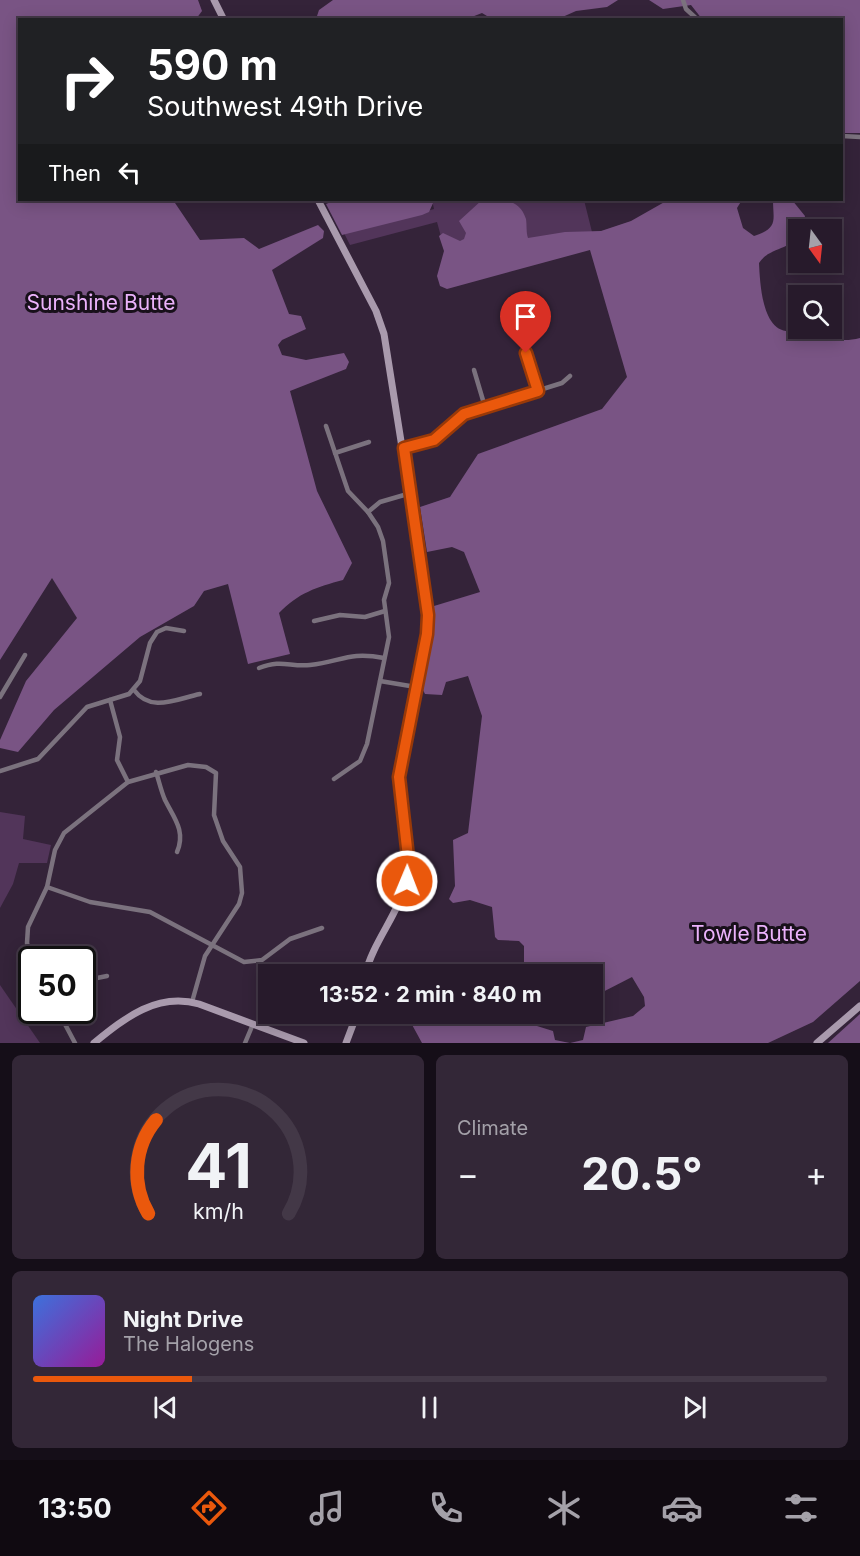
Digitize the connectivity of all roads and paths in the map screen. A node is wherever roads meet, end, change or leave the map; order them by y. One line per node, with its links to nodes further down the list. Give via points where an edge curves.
1 (214, 0): 3 (main road)
2 (683, 0): 4 (street)
3 (223, 18)
4 (696, 18)
5 (843, 136): 6 (street)
6 (860, 137)
7 (319, 201): 15 (main road, via 376,311 389,356)
8 (526, 353): 11 (street)
9 (474, 370): 12 (street)
10 (570, 376): 11 (street)
11 (538, 391): 12 (street)
12 (485, 407): 15 (street, via 464,414 434,440)
13 (326, 426): 16 (street)
14 (369, 442): 16 (street)
15 (404, 448): 17 (main road)
16 (335, 453): 18 (street, via 348,491)
17 (411, 494): 18 (street, via 380,502); 26 (main road, via 428,615)
18 (368, 512): 19 (street, via 383,541 389,574)
19 (385, 611): 20 (street, via 365,617 340,615); 23 (street, via 388,637)
20 (314, 621)
21 (184, 631): 27 (street, via 166,628 153,638)
22 (25, 655): 29 (street)
23 (384, 658): 24 (street, via 356,654 313,665 281,662); 25 (street)
24 (259, 668)
25 (380, 681): 26 (street); 33 (street, via 361,763)
26 (416, 687): 40 (main road, via 399,777 408,875)
27 (134, 690): 28 (street, via 149,704); 30 (street)
28 (200, 694)
29 (0, 697)
30 (110, 700): 31 (street, via 87,706 38,759); 34 (street, via 120,737 117,760)
31 (0, 771)
32 (156, 772): 34 (street); 35 (street, via 180,828 182,841); 38 (street, via 188,765 206,767 216,773 213,804 217,829 240,867 243,881 239,904)
33 (334, 779)
34 (128, 782): 36 (street, via 64,833 55,850)
35 (177, 852)
36 (47, 887): 38 (street, via 90,902 150,912); 39 (street, via 28,927)
37 (322, 928): 38 (street, via 290,939 257,961 240,961)
38 (211, 945): 43 (street, via 200,968)
39 (28, 946)
40 (368, 964)
41 (107, 976): 42 (street)
42 (96, 978)
43 (192, 1002): 45 (main road); 49 (main road, via 168,1002 139,1010)
44 (860, 1006): 53 (main road)
45 (253, 1023): 50 (street); 51 (main road)
46 (65, 1024): 48 (street)
47 (353, 1024): 52 (main road)
48 (75, 1043)
49 (94, 1043)
50 (245, 1043)
51 (304, 1043)
52 (346, 1043)
53 (817, 1043)

